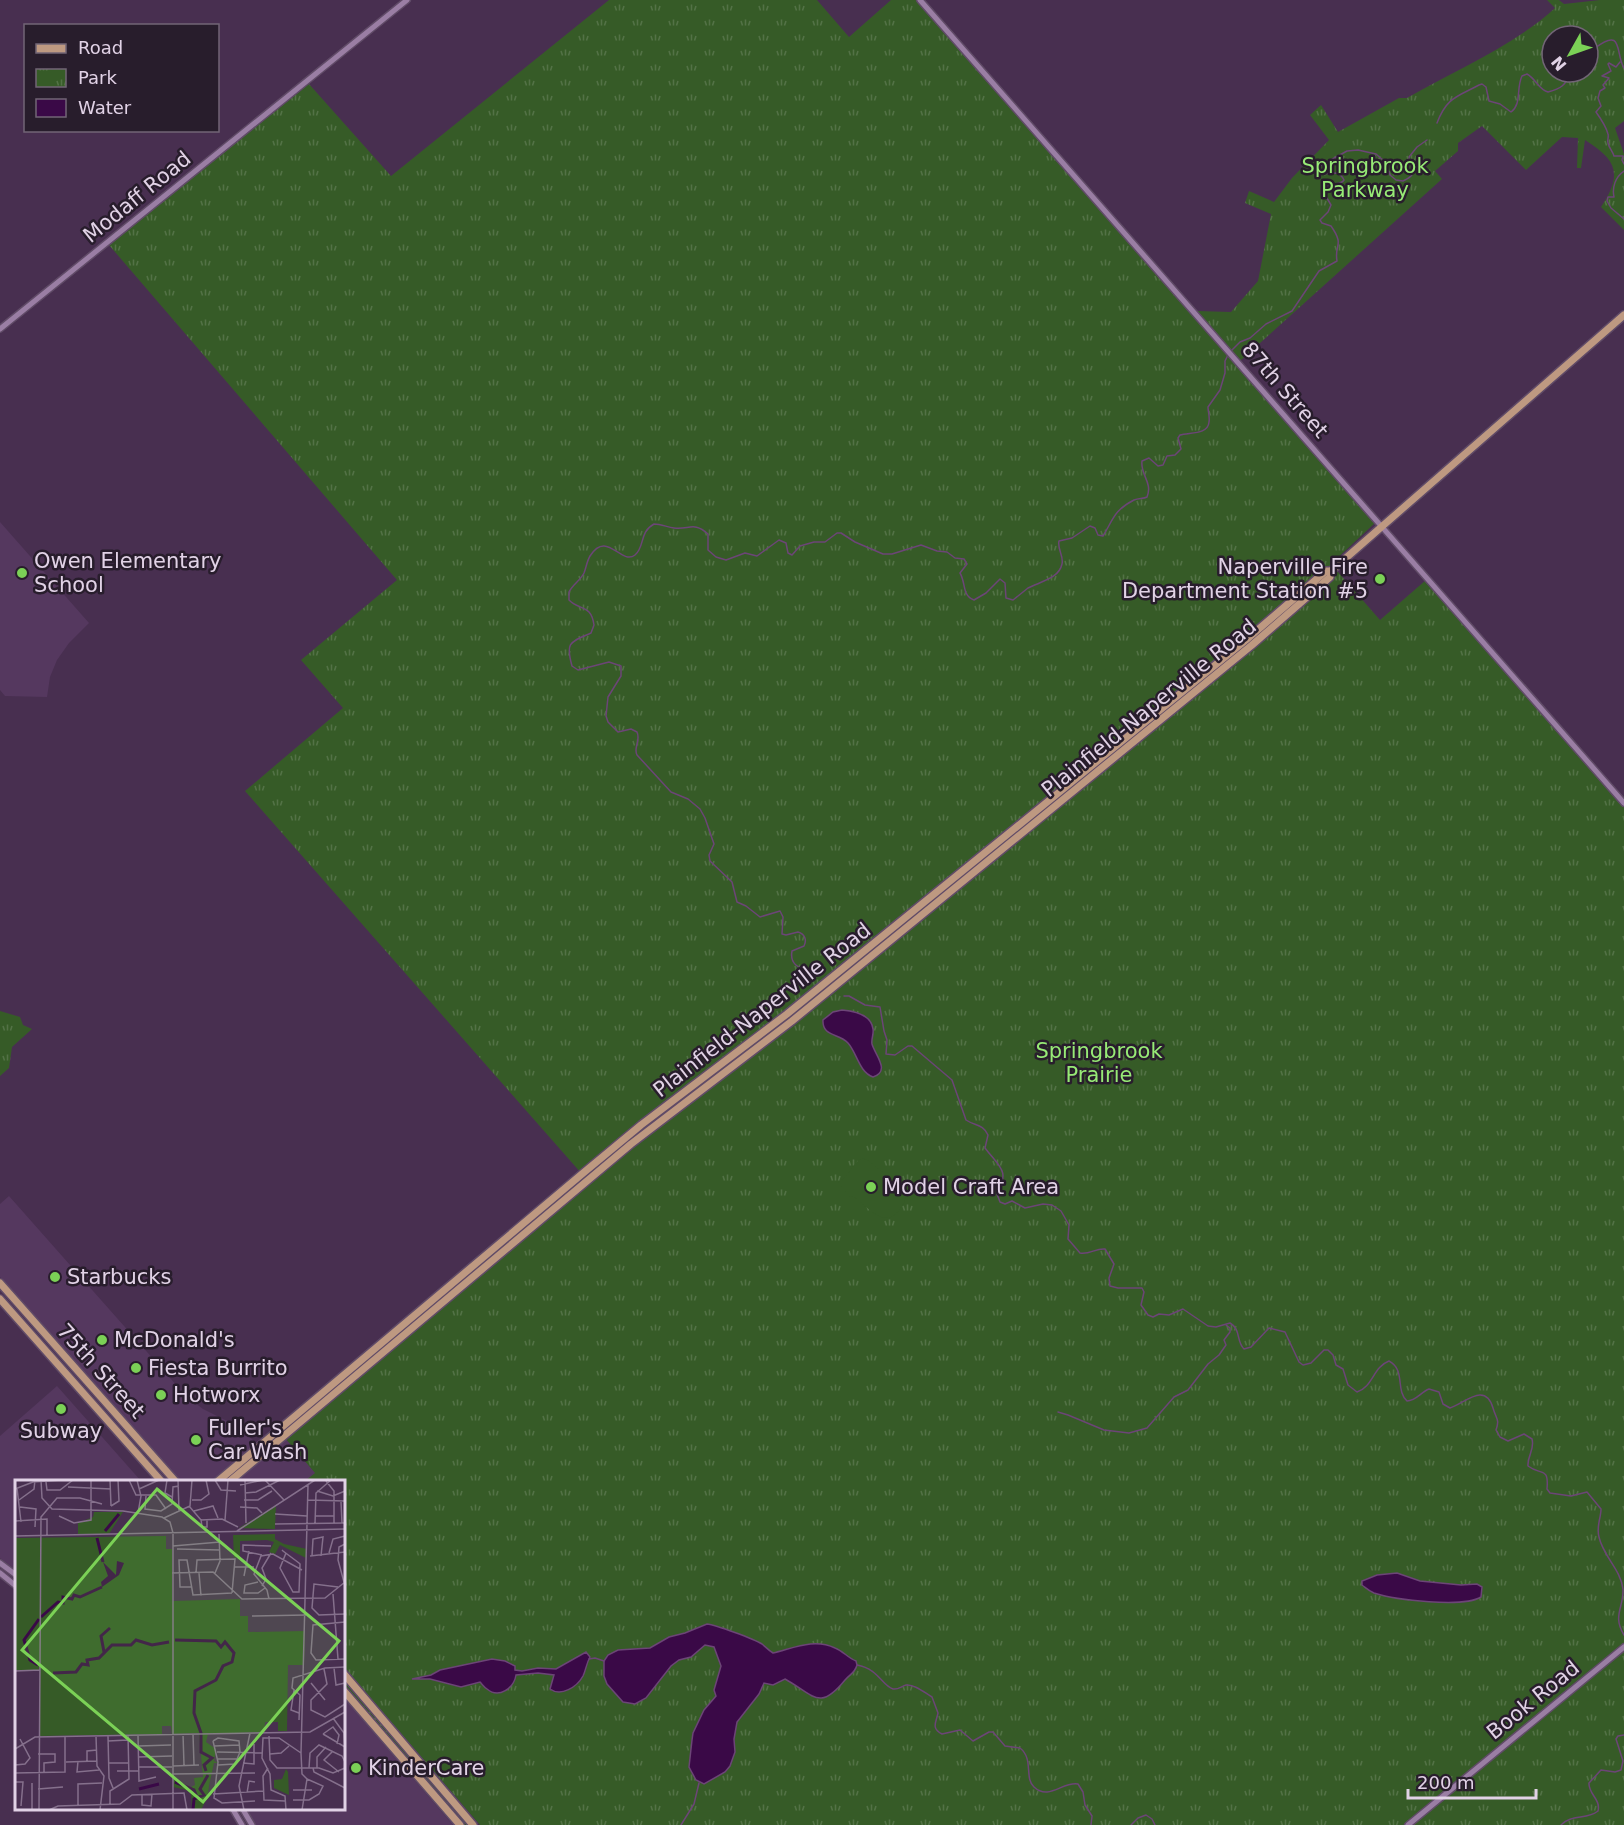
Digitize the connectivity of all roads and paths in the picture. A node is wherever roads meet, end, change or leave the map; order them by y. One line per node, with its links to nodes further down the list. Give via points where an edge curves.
1 (407, 0): 4 (street, Modaff Road)
2 (920, 0): 5 (street, 87th Street)
3 (1624, 315): 5 (main road, Plainfield-Naperville Road)
4 (0, 329)
5 (1383, 526): 6 (main road, Plainfield-Naperville Road); 7 (street, 87th Street)
6 (1331, 571): 12 (main road, Plainfield-Naperville Road, via 1326,571 787,1014 626,1137); 13 (main road, Plainfield-Naperville Road, via 1330,577 1252,645 792,1021 631,1144)
7 (1624, 802)
8 (0, 1283): 11 (main road, 75th Street)
9 (0, 1299): 10 (main road, 75th Street)
10 (160, 1480)
11 (174, 1480)
12 (219, 1480)
13 (231, 1480)
14 (0, 1563): 16 (street)
15 (0, 1573): 17 (street)
16 (15, 1574)
17 (15, 1585)
18 (1624, 1647): 27 (street, Book Road)
19 (345, 1675): 26 (main road)
20 (345, 1691): 25 (main road)
21 (233, 1810): 23 (street)
22 (243, 1810): 24 (street)
23 (242, 1825)
24 (252, 1825)
25 (460, 1825)
26 (473, 1825)
27 (1408, 1825)

